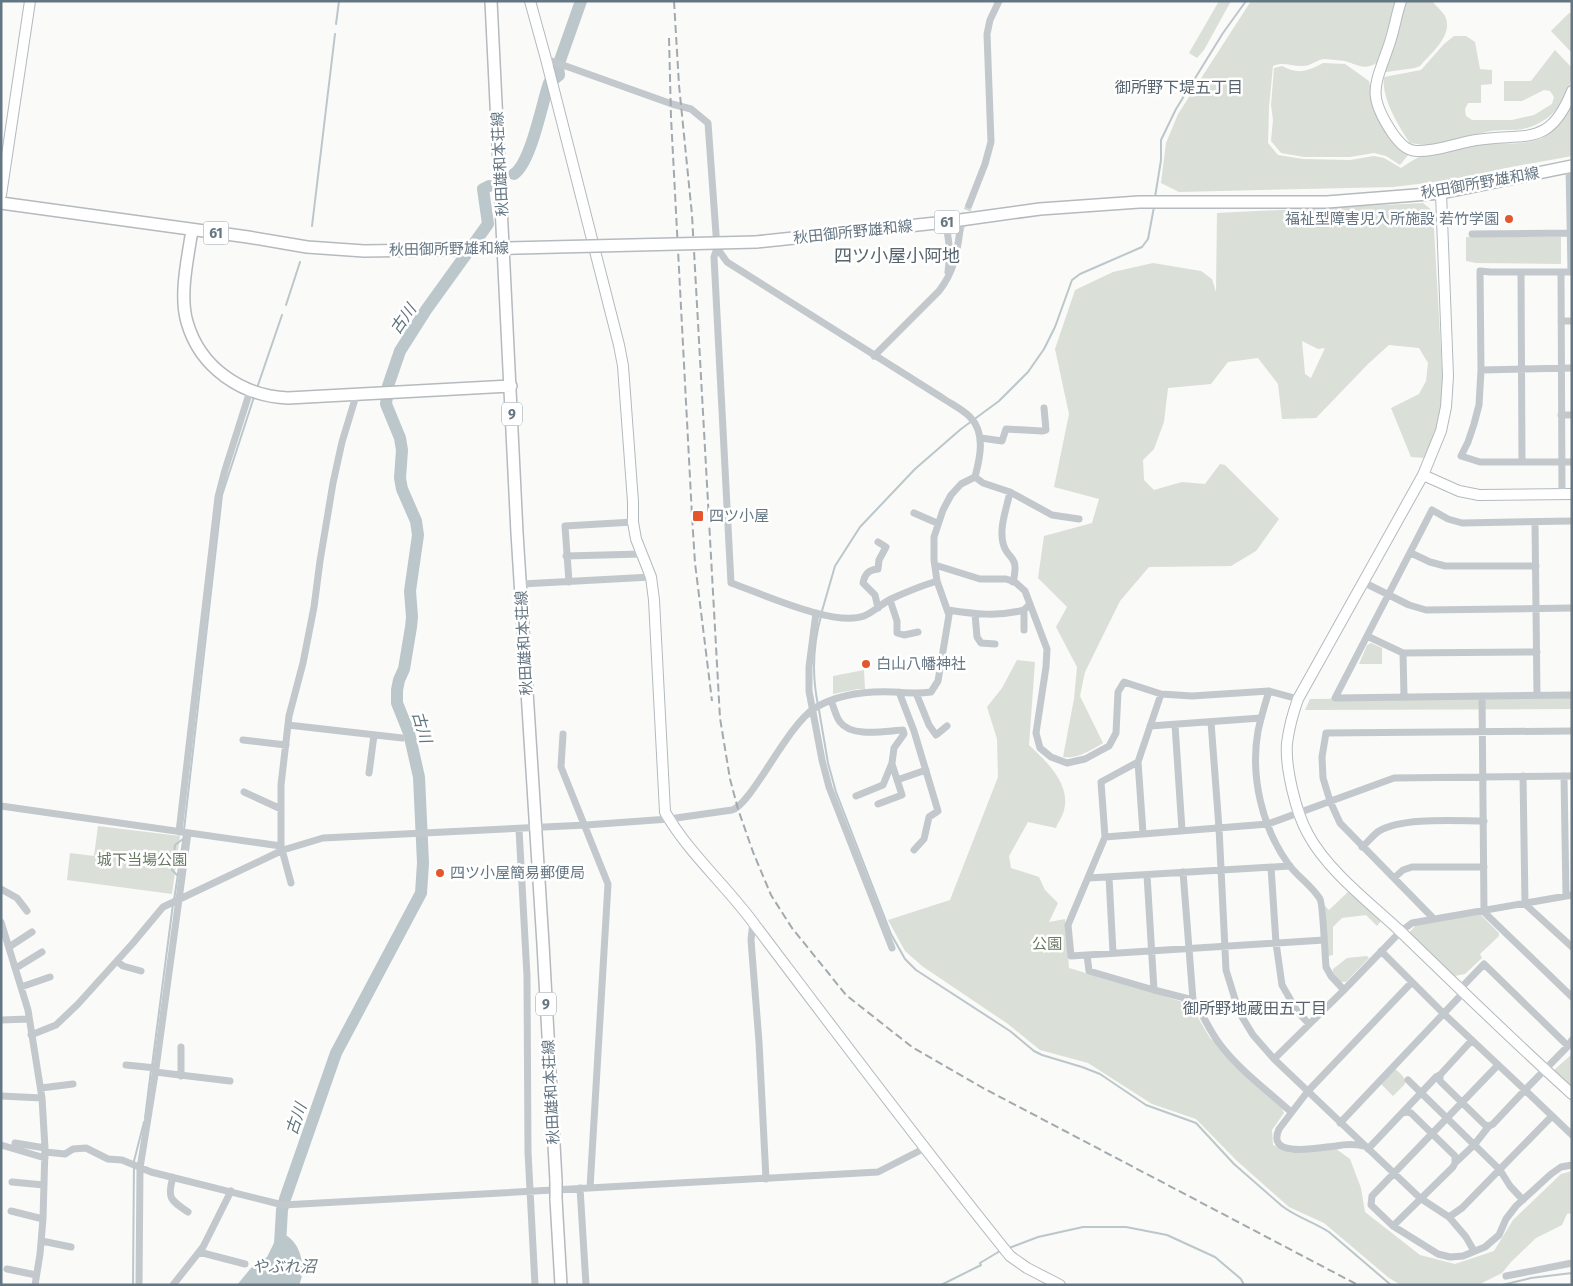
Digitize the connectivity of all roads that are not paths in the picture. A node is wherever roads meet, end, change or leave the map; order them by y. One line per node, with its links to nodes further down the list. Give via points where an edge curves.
1 (30, 1): 10 (street)
2 (491, 1): 30 (main road, 秋田雄和本荘線 / 9)
3 (530, 1): 6 (street)
4 (999, 1): 12 (street, via 987,34 991,142)
5 (1401, 1): 7 (street, via 1375,89 1384,118 1401,144 1411,150 1431,150 1478,140 1528,137 1556,122)
6 (550, 60): 18 (street, via 691,109 708,123); 46 (street, via 550,75 621,359)
7 (1572, 92)
8 (1570, 166): 9 (main road, 秋田御所野雄和線 / 61); 17 (street)
9 (1441, 194): 13 (main road, 秋田御所野雄和線 / 61, via 1327,202 1139,202 1040,209); 40 (street, via 1447,390 1441,431)
10 (1, 195)
11 (1, 204): 14 (main road, 秋田御所野雄和線 / 61)
12 (969, 205)
13 (946, 222): 14 (main road, 秋田御所野雄和線 / 61, bridge, via 756,242 364,251 306,247); 22 (street, via 950,252)
14 (192, 230): 31 (main road, 61, via 186,273 187,322 206,359 235,384)
15 (960, 230): 22 (street, via 956,259)
16 (1472, 234): 17 (street)
17 (1570, 234): 20 (street)
18 (717, 248): 25 (street, via 727,262); 69 (street, via 714,257 731,583)
19 (1561, 272): 20 (street); 21 (street); 23 (street)
20 (1571, 272)
21 (1521, 273): 26 (street); 29 (street, via 1480,270)
22 (948, 280): 25 (street)
23 (1561, 321): 24 (street); 27 (street)
24 (1572, 321)
25 (874, 356): 36 (street, via 973,420)
26 (1521, 368): 27 (street); 29 (street); 37 (street)
27 (1561, 368): 28 (street); 34 (street)
28 (1572, 368)
29 (1481, 370): 37 (street, via 1478,413 1461,456 1480,462)
30 (511, 386): 32 (main road, 61); 61 (main road, 秋田雄和本荘線 / 9)
31 (253, 392): 32 (main road, 61, via 288,398); 126 (street, via 218,497)
32 (356, 396): 90 (street, via 335,474 314,607)
33 (1044, 408): 36 (street, via 1046,430 1006,429 1002,441)
34 (1561, 415): 35 (street); 38 (street)
35 (1572, 415)
36 (981, 438): 41 (street)
37 (1522, 462): 38 (street)
38 (1562, 462): 39 (street); 43 (street)
39 (1572, 462)
40 (1423, 475): 43 (street, via 1459,491 1479,495); 60 (street)
41 (975, 477): 42 (street); 49 (street, via 961,484 951,495)
42 (1010, 492): 45 (street, via 1052,515); 59 (street, via 1002,541 1015,560)
43 (1567, 494)
44 (914, 513): 49 (street)
45 (1079, 519)
46 (632, 522): 52 (street); 53 (street, via 565,526)
47 (1535, 522): 48 (street); 51 (street, via 1462,523 1432,510); 55 (street)
48 (1572, 522)
49 (938, 523): 54 (street, via 934,536)
50 (878, 542): 65 (street, via 886,547 878,569 864,575 863,583 875,595)
51 (1411, 553): 55 (street, via 1446,566); 62 (street)
52 (641, 554): 53 (street); 56 (street)
53 (566, 556): 58 (street)
54 (935, 564): 57 (street); 59 (street, via 980,579)
55 (1536, 566): 67 (street)
56 (651, 577): 58 (street); 118 (street, via 665,812)
57 (937, 581): 63 (street); 68 (street)
58 (568, 582): 61 (street)
59 (1013, 582): 64 (street, via 1025,591)
60 (1362, 582): 62 (street); 85 (street)
61 (522, 584): 122 (main road, 秋田雄和本荘線 / 9)
62 (1389, 594): 67 (street, via 1426,610); 73 (street)
63 (890, 600): 65 (street); 72 (street, via 897,633)
64 (1027, 607): 70 (street, via 1007,614); 71 (street); 80 (street, via 1047,649 1036,733 1040,748 1050,757 1067,763 1085,759 1110,746 1116,734 1118,692 1124,682)
65 (878, 608): 69 (street, via 864,616 850,618)
66 (1572, 608): 67 (street)
67 (1536, 609): 75 (street)
68 (948, 610): 70 (street); 79 (street, via 938,681 931,692)
69 (819, 614): 87 (street, via 809,667 809,691)
70 (975, 614): 74 (street, via 977,637 981,643)
71 (1024, 630)
72 (918, 632)
73 (1367, 636): 76 (street); 83 (street, via 1335,698)
74 (995, 644)
75 (1536, 652): 76 (street); 81 (street)
76 (1403, 653): 83 (street)
77 (1269, 691): 80 (street, via 1192,696); 85 (street); 88 (street)
78 (899, 692): 79 (street); 86 (street, via 867,692); 91 (street)
79 (916, 693): 93 (street, via 936,735)
80 (1160, 694): 94 (street)
81 (1537, 695): 82 (street); 84 (street)
82 (1572, 695)
83 (1404, 696): 84 (street)
84 (1482, 696): 96 (street)
85 (1298, 699): 117 (street, via 1287,745 1290,778)
86 (831, 701): 87 (street); 95 (street, via 839,722 854,732)
87 (814, 709): 118 (street, via 785,740 738,809); 158 (street, via 829,787)
88 (1261, 718): 89 (street); 120 (street, via 1256,747 1256,777)
89 (1212, 722): 92 (street); 124 (street)
90 (288, 725): 99 (street); 102 (street)
91 (912, 725): 95 (street); 105 (street)
92 (1175, 725): 94 (street); 125 (street)
93 (947, 726)
94 (1150, 726): 103 (street)
95 (903, 730): 104 (street, via 904,734 894,748)
96 (1483, 732): 97 (street); 107 (street); 113 (street, via 1326,732 1322,764)
97 (1572, 732)
98 (563, 734): 121 (street, via 561,767)
99 (374, 735): 100 (street); 106 (street)
100 (402, 738)
101 (243, 740): 102 (street)
102 (286, 745): 116 (street)
103 (1138, 762): 127 (street); 128 (street, via 1101,782)
104 (892, 763): 110 (street); 112 (street, via 883,785)
105 (926, 770): 110 (street); 131 (street, via 938,810 929,817 924,839)
106 (369, 773)
107 (1483, 776): 108 (street); 113 (street, via 1394,778); 119 (street)
108 (1524, 776): 109 (street); 145 (street)
109 (1568, 776): 143 (street)
110 (897, 780): 114 (street, via 902,795)
111 (244, 792): 116 (street)
112 (856, 796)
113 (1330, 801): 117 (street); 129 (street, via 1340,823)
114 (878, 804)
115 (1, 806): 126 (street)
116 (281, 810): 130 (street)
117 (1299, 813): 120 (street); 152 (street, via 1308,834 1328,863)
118 (670, 819): 121 (street); 149 (street)
119 (1484, 821): 129 (street, via 1396,825 1380,831); 134 (street)
120 (1268, 824): 124 (street); 132 (street)
121 (586, 825): 122 (street); 226 (street, via 608,884)
122 (536, 827): 123 (street); 249 (main road, 秋田雄和本荘線 / 9, bridge)
123 (518, 828): 130 (street, via 323,838); 228 (street, via 527,976)
124 (1219, 828): 125 (street); 135 (street)
125 (1182, 830): 127 (street)
126 (184, 833): 130 (street); 144 (street)
127 (1143, 833): 128 (street)
128 (1105, 836): 139 (street)
129 (1362, 847): 140 (street)
130 (282, 848): 141 (street); 144 (street)
131 (914, 850)
132 (1290, 866): 133 (street); 153 (street, via 1321,900)
133 (1271, 867): 135 (street); 154 (street)
134 (1484, 867): 140 (street, via 1412,867); 146 (street)
135 (1221, 870): 136 (street); 155 (street)
136 (1183, 872): 137 (street); 159 (street)
137 (1147, 875): 138 (street); 160 (street)
138 (1109, 877): 139 (street); 163 (street)
139 (1089, 878): 164 (street, via 1068,925 1071,956)
140 (1394, 878): 148 (street)
141 (291, 883)
142 (1, 889): 147 (street, via 17,898)
143 (1569, 896): 145 (street)
144 (176, 901): 165 (street, via 163,907); 187 (street)
145 (1525, 904): 146 (street); 157 (street)
146 (1484, 910): 148 (street); 174 (street)
147 (27, 912)
148 (1433, 918): 152 (street, via 1412,923)
149 (753, 921): 214 (street); 222 (street, via 751,940)
150 (1, 923): 156 (street)
151 (32, 932): 156 (street)
152 (1400, 932): 161 (street); 173 (street)
153 (1324, 940): 154 (street); 172 (street, via 1326,966)
154 (1276, 943): 155 (street); 179 (street, via 1282,985)
155 (1225, 946): 159 (street); 184 (street, via 1226,970 1239,1012 1253,1035)
156 (9, 947): 166 (street)
157 (1572, 947)
158 (892, 948)
159 (1189, 948): 160 (street); 175 (street)
160 (1151, 951): 163 (street); 171 (street)
161 (1381, 951): 169 (street); 172 (street)
162 (42, 952): 166 (street)
163 (1113, 953): 164 (street)
164 (1087, 955): 171 (street, via 1089,971)
165 (117, 961): 167 (street); 180 (street, via 56,1025)
166 (16, 968): 170 (street)
167 (141, 971)
168 (50, 977): 170 (street)
169 (1412, 982): 176 (street); 196 (street)
170 (21, 987): 177 (street)
171 (1154, 990): 175 (street)
172 (1344, 990): 179 (street)
173 (1461, 992): 176 (street); 182 (street, via 1484,964); 188 (street)
174 (1572, 996)
175 (1193, 1000): 202 (street, via 1218,1042)
176 (1443, 1013): 181 (street); 206 (street)
177 (30, 1019): 178 (street); 180 (street)
178 (1, 1020)
179 (1309, 1024): 184 (street)
180 (32, 1035): 194 (street)
181 (1472, 1040): 186 (street); 189 (street)
182 (1570, 1043): 188 (street)
183 (181, 1047): 190 (street)
184 (1274, 1059): 196 (street)
185 (126, 1065): 187 (street)
186 (1498, 1065): 195 (street); 201 (street)
187 (153, 1069): 190 (street); 218 (street)
188 (1545, 1070): 195 (street); 198 (street)
189 (1440, 1075): 197 (street); 201 (street, via 1440,1081)
190 (181, 1076): 192 (street)
191 (1408, 1080): 197 (street)
192 (230, 1081)
193 (72, 1084): 194 (street)
194 (41, 1088): 200 (street)
195 (1525, 1090): 204 (street); 207 (street)
196 (1308, 1091): 202 (street); 206 (street)
197 (1420, 1093): 203 (street); 205 (street)
198 (1572, 1094)
199 (1, 1096): 200 (street)
200 (42, 1098): 215 (street)
201 (1462, 1103): 205 (street); 207 (street)
202 (1291, 1112): 213 (street, via 1276,1135 1277,1142 1283,1147 1315,1150 1354,1144)
203 (1402, 1113): 208 (street, via 1411,1113); 213 (street)
204 (1552, 1116): 209 (street); 219 (street)
205 (1447, 1119): 208 (street); 212 (street)
206 (1340, 1122): 213 (street)
207 (1489, 1126): 212 (street)
208 (1432, 1134): 216 (street, via 1455,1156); 220 (street)
209 (1572, 1135)
210 (15, 1143): 215 (street)
211 (1, 1145): 215 (street)
212 (1474, 1145): 216 (street); 219 (street)
213 (1366, 1147): 220 (street)
214 (925, 1148): 222 (street, via 878,1172); 251 (street, via 1010,1256)
215 (45, 1153): 218 (street, via 65,1154 73,1149 86,1148); 224 (street)
216 (1455, 1162): 229 (street)
217 (1572, 1165): 230 (street, via 1551,1174)
218 (136, 1167): 221 (street); 246 (street)
219 (1500, 1170): 230 (street); 233 (street)
220 (1394, 1174): 229 (street); 235 (street, via 1370,1200 1371,1205)
221 (173, 1177): 227 (street); 232 (street, via 170,1197)
222 (766, 1179): 226 (street)
223 (12, 1182): 224 (street)
224 (44, 1185): 234 (street)
225 (580, 1188): 226 (street); 228 (street); 250 (street)
226 (590, 1188)
227 (231, 1191): 228 (street, via 283,1205); 239 (street)
228 (530, 1192): 248 (street)
229 (1420, 1198): 233 (street); 235 (street)
230 (1523, 1200): 238 (street, via 1506,1219 1500,1235)
231 (11, 1211): 234 (street)
232 (188, 1212)
233 (1449, 1217): 238 (street)
234 (43, 1219): 236 (street)
235 (1393, 1226): 238 (street, via 1438,1254 1463,1256)
236 (42, 1242): 237 (street); 243 (street)
237 (70, 1247)
238 (1474, 1251)
239 (199, 1252): 241 (street); 247 (street)
240 (1572, 1263): 244 (street)
241 (245, 1264)
242 (7, 1269): 243 (street)
243 (36, 1275): 245 (street)
244 (1506, 1276)
245 (35, 1285)
246 (139, 1285)
247 (174, 1285)
248 (535, 1285)
249 (561, 1285)
250 (586, 1285)
251 (1060, 1285)

